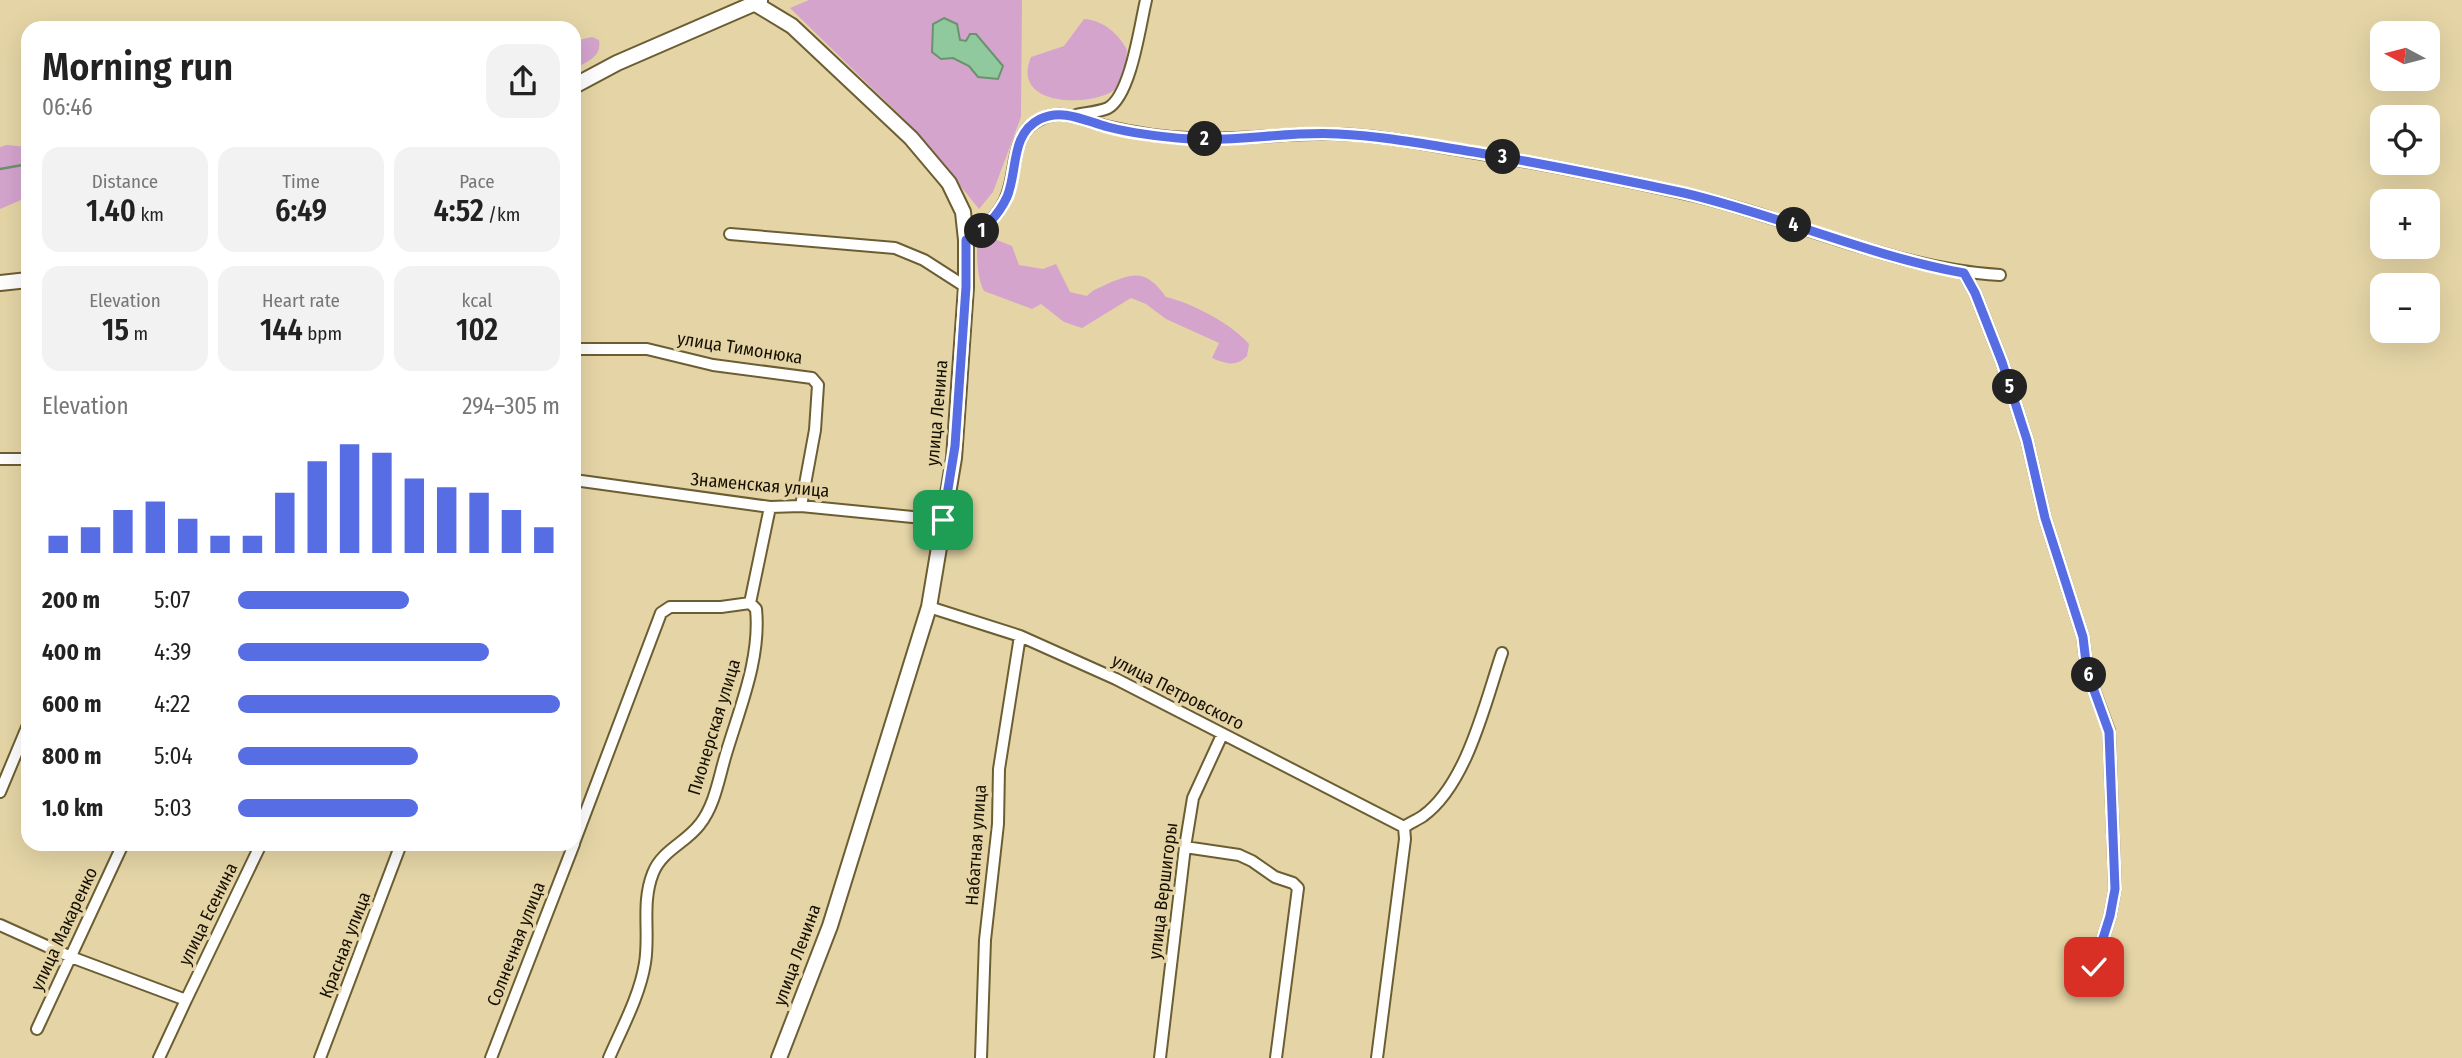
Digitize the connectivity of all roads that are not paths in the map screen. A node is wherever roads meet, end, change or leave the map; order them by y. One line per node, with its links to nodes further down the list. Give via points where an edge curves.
1 (1146, 0): 4 (street, via 1130,69 1120,95)
2 (755, 1): 3 (street); 8 (street, улица Ленина, via 792,26 911,138 949,183 963,212)
3 (581, 82)
4 (1109, 107): 5 (street); 6 (street)
5 (1073, 116): 6 (street); 8 (street, via 1052,114 1030,126 1017,146 1007,196 998,213)
6 (1101, 125): 9 (street, via 1192,139 1336,134 1492,155 1687,194)
7 (730, 234): 13 (street, via 895,248)
8 (966, 240): 13 (street, улица Ленина)
9 (1964, 273): 10 (street); 37 (street, via 2002,362 2027,440 2045,518 2083,637 2087,671 2109,732 2115,889)
10 (2000, 275)
11 (21, 282): 12 (street)
12 (0, 283)
13 (966, 287): 20 (street, улица Ленина, via 954,458)
14 (581, 349): 18 (street, улица Тимонюка, via 647,349 713,365 812,378 818,385 815,430)
15 (0, 459): 16 (street)
16 (21, 459)
17 (581, 482): 19 (street, Знаменская улица)
18 (801, 506): 19 (street, Знаменская улица); 20 (street, Знаменская улица)
19 (770, 507): 21 (street, Пионерская улица)
20 (943, 520): 22 (street, улица Ленина)
21 (750, 603): 28 (street, Солнечная улица, via 670,607 662,613); 43 (street, Пионерская улица, via 757,608 758,624 751,672 711,803 700,825 661,858 652,874 646,897 645,967)
22 (929, 607): 23 (street, улица Петровского); 44 (street, улица Ленина, via 830,926)
23 (1020, 636): 25 (street, улица Петровского); 45 (street, Набатная улица, via 999,769)
24 (1502, 653): 29 (street, via 1463,763 1448,790 1423,816)
25 (1222, 734): 29 (street, улица Петровского); 30 (street, улица Вершигоры, via 1193,798)
26 (21, 742): 27 (street)
27 (0, 792)
28 (581, 825)
29 (1404, 827): 48 (street)
30 (1185, 847): 46 (street, улица Вершигоры); 47 (street, via 1239,855 1298,888)
31 (120, 851): 36 (street, улица Макаренко)
32 (258, 851): 38 (street, улица Есенина)
33 (398, 851): 41 (street, Красная улица)
34 (571, 851): 42 (street, Солнечная улица)
35 (0, 925): 36 (street)
36 (71, 957): 38 (street); 39 (street, улица Макаренко)
37 (2094, 967)
38 (186, 1000): 40 (street, улица Есенина)
39 (37, 1029)
40 (159, 1058)
41 (320, 1058)
42 (491, 1058)
43 (609, 1058)
44 (779, 1058)
45 (981, 1058)
46 (1160, 1058)
47 (1276, 1058)
48 (1377, 1058)

